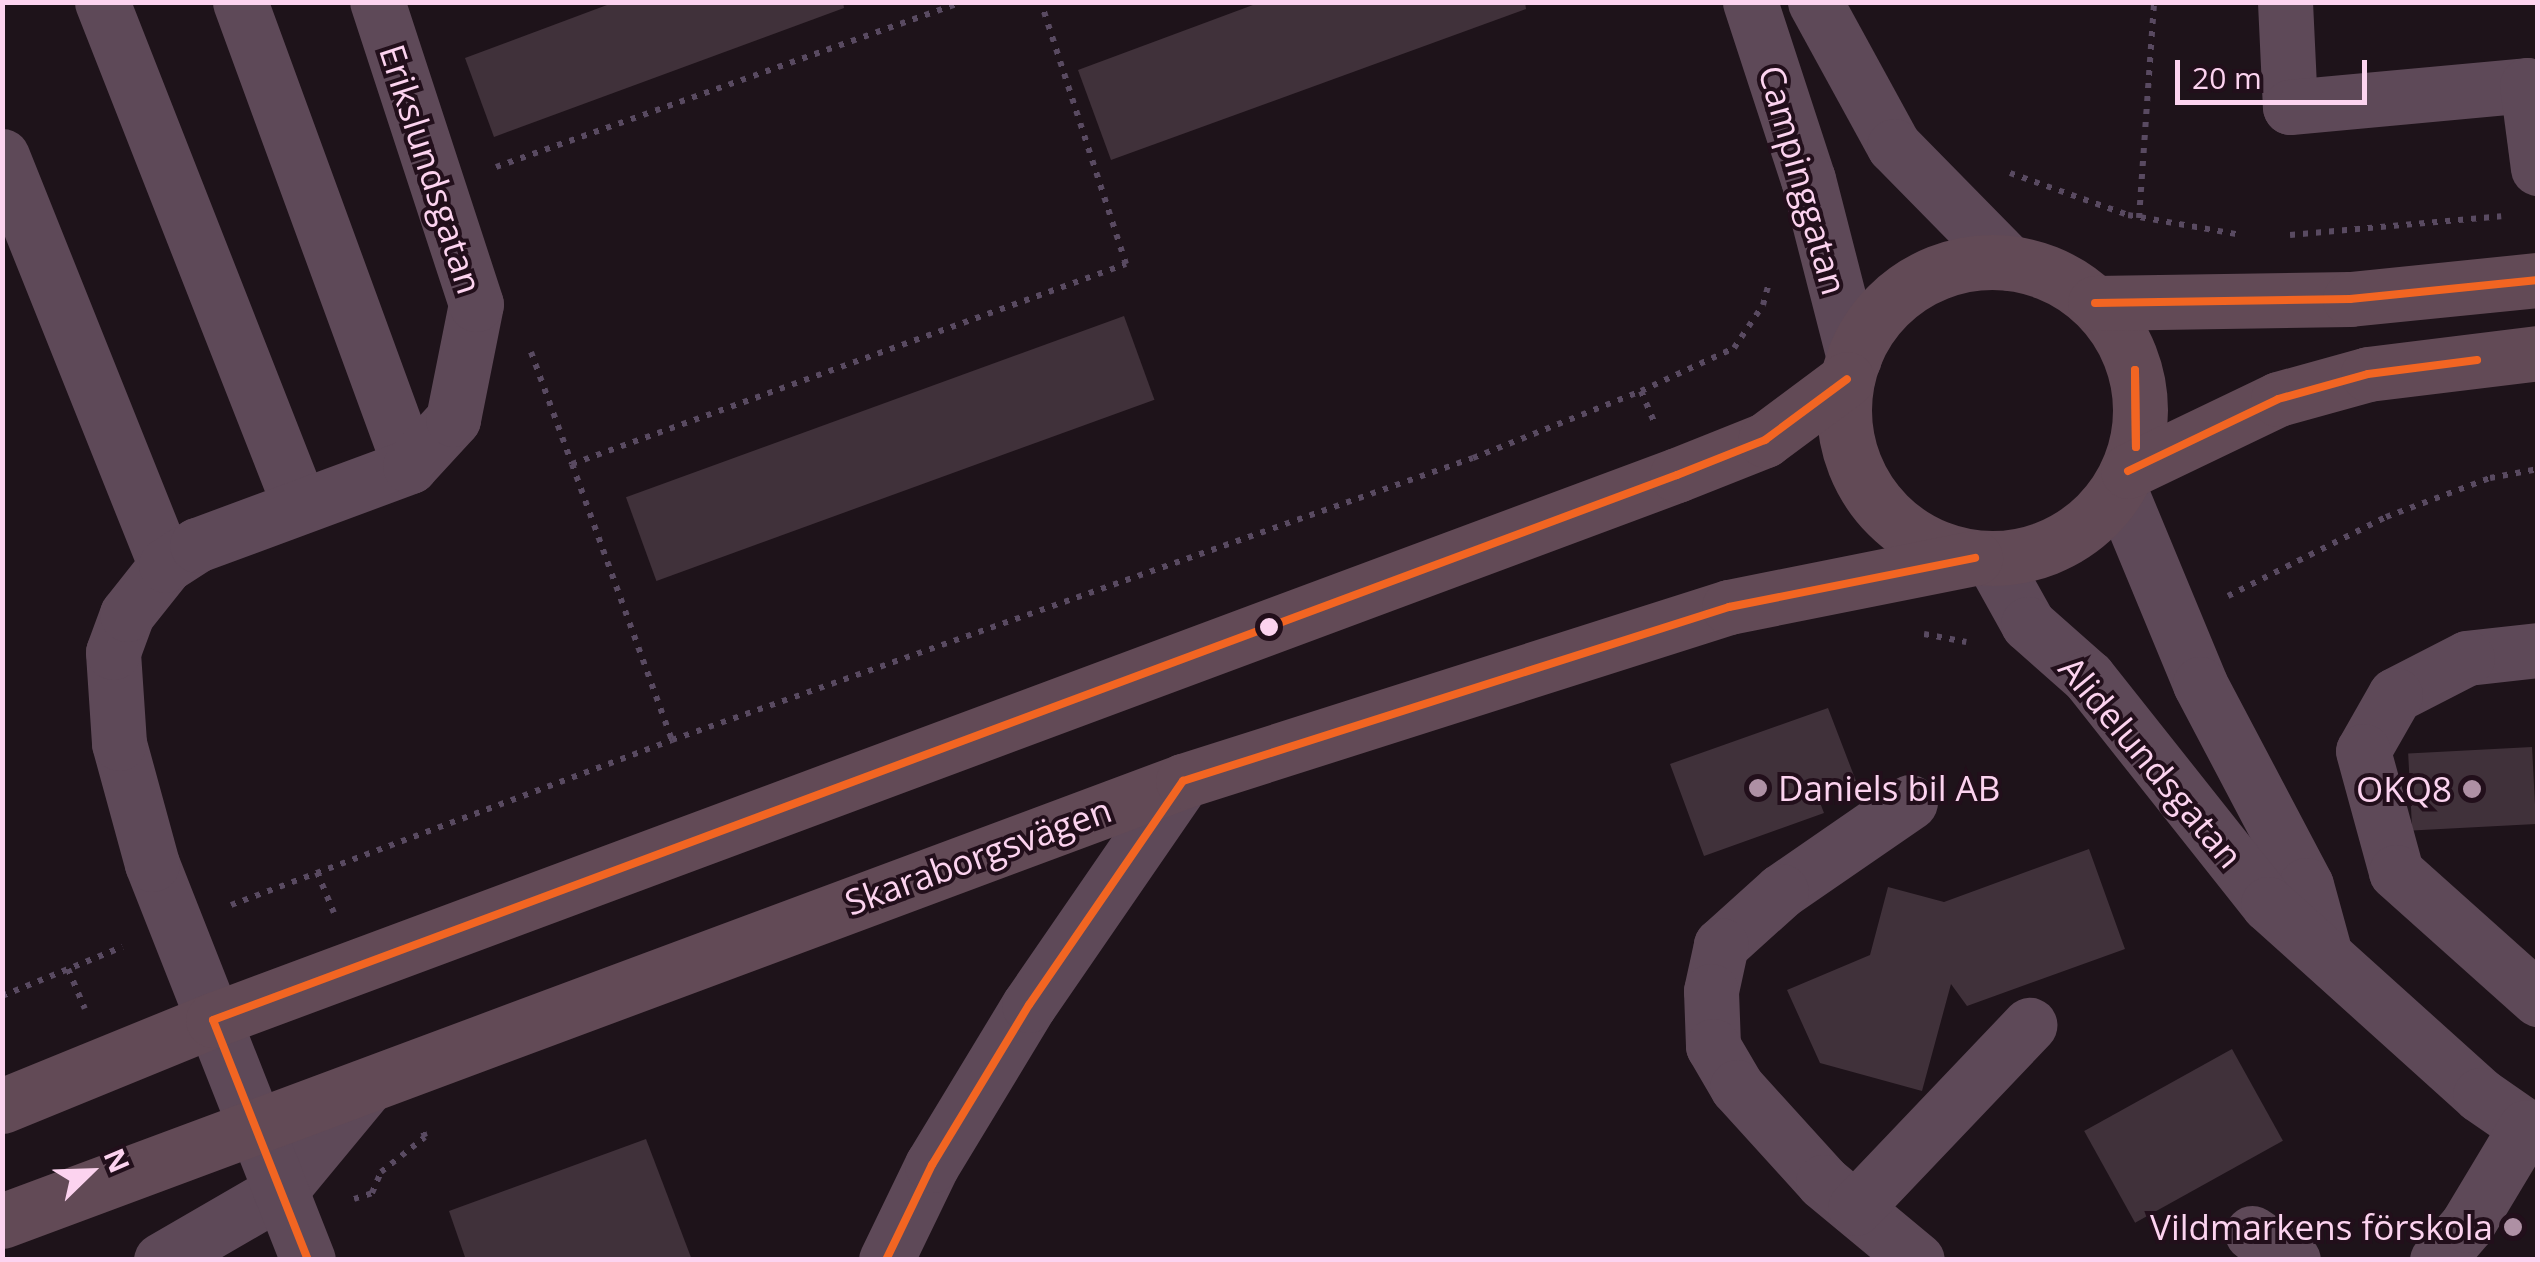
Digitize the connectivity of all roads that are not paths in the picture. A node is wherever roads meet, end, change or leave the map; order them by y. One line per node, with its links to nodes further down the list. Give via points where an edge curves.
1 (102, 2): 16 (street)
2 (240, 2): 14 (street)
3 (377, 2): 14 (street, Erikslundsgatan, via 476,304 453,419)
4 (1750, 2): 13 (street, Campinggatan, via 1808,179)
5 (1814, 2): 9 (street, Campinggatan, via 1894,146)
6 (2285, 2): 8 (street, via 2290,108 2527,85)
7 (2, 156): 18 (street)
8 (2528, 191)
9 (2009, 263): 11 (main road, via 2055,276); 13 (main road, via 1960,265 1921,280 1887,305)
10 (2538, 280): 11 (main road, via 2350,300)
11 (2095, 304): 15 (main road, via 2126,345 2140,395)
12 (2538, 353): 15 (main road, via 2368,374 2278,399)
13 (1850, 368): 17 (main road, via 1844,421 1866,489 1918,539); 24 (main road, via 1765,440)
14 (410, 466): 16 (street, Erikslundsgatan)
15 (2123, 480): 17 (main road, via 2095,518 2065,540); 22 (street, Alidelundsgatan, via 2200,684 2306,885)
16 (299, 504): 18 (street, Erikslundsgatan, via 197,545)
17 (1984, 559): 20 (main road, Skaraborgsvägen, via 1729,606); 22 (street, Alidelundsgatan, via 2028,624 2088,677 2268,904)
18 (166, 565): 24 (street, Erikslundsgatan, via 127,614 114,652 119,744 174,926)
19 (2538, 650): 23 (street, via 2467,658 2396,695 2363,751 2396,872)
20 (1183, 781): 26 (main road, Skaraborgsvägen); 35 (street, via 1029,1005 932,1165)
21 (1910, 802): 31 (street, via 1781,891 1721,945 1710,991 1713,1046 1737,1087)
22 (2324, 951): 29 (street, Alidelundsgatan, via 2399,1024)
23 (2538, 999)
24 (213, 1020): 27 (main road); 28 (street, Erikslundsgatan)
25 (2029, 1024): 31 (street)
26 (367, 1086): 28 (main road, Skaraborgsvägen); 30 (street)
27 (2, 1106)
28 (255, 1129): 30 (street, Erikslundsgatan); 32 (main road, Skaraborgsvägen)
29 (2532, 1131): 37 (street)
30 (280, 1191): 33 (street); 34 (street, Erikslundsgatan)
31 (1855, 1208): 36 (street)
32 (2, 1221)
33 (162, 1260)
34 (308, 1260)
35 (886, 1260)
36 (1917, 1260)
37 (2437, 1260)

